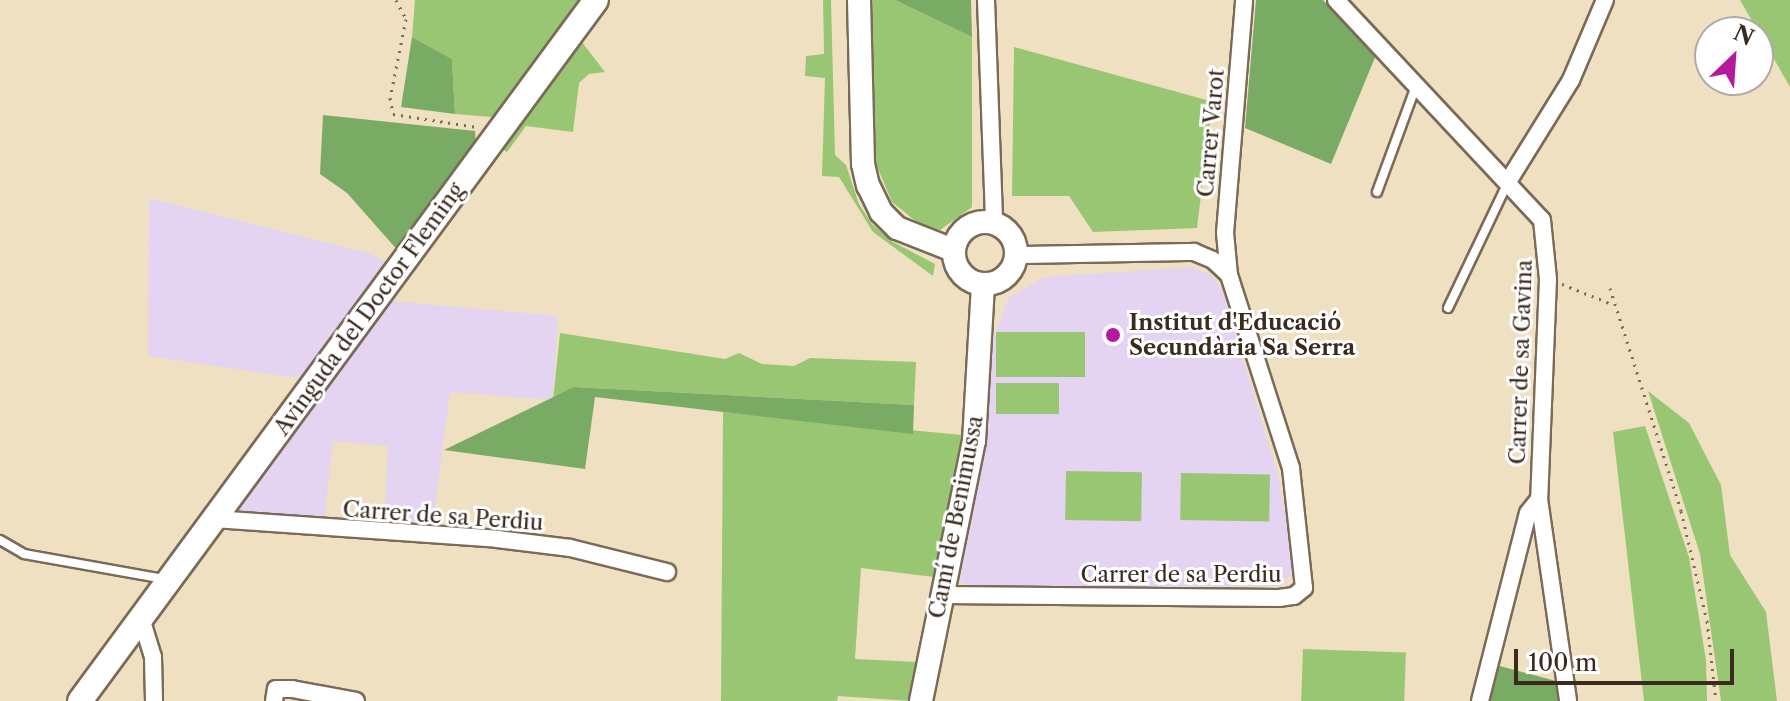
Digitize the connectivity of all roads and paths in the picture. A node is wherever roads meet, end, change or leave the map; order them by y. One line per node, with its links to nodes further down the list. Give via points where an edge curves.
1 (396, 0): 9 (path, via 406,19 390,98 393,114 409,120 455,120)
2 (596, 0): 9 (main road, Avinguda del Doctor Fleming)
3 (859, 0): 14 (street, via 868,185 881,212 897,228)
4 (986, 0): 12 (street)
5 (1244, 0): 13 (street, Carrer Varot)
6 (1336, 0): 8 (street, Carrer de sa Gavina)
7 (1605, 0): 10 (street, via 1571,80)
8 (1416, 86): 10 (street, Carrer de sa Gavina); 11 (lane)
9 (497, 134): 24 (main road, Avinguda del Doctor Fleming)
10 (1509, 180): 18 (street, Carrer de sa Gavina, via 1542,220); 22 (lane)
11 (1377, 192)
12 (994, 222): 14 (street, via 966,226); 16 (street, via 1014,241)
13 (1225, 233): 15 (street, via 1207,249); 17 (street, Carrer Varot)
14 (953, 250): 19 (street, via 956,267)
15 (1194, 252): 16 (street); 17 (street)
16 (1017, 255): 19 (street, via 1005,276)
17 (1229, 275): 28 (street, Carrer de sa Perdiu, via 1291,468 1304,588 1279,598)
18 (1548, 279): 21 (path); 23 (street, Carrer de sa Gavina)
19 (983, 285): 28 (street, Camí de Benimussa, via 974,441)
20 (1610, 288): 21 (path)
21 (1614, 305): 37 (path, via 1681,511 1707,621)
22 (1448, 308)
23 (1539, 499): 35 (street, Carrer de sa Gavina, via 1528,513); 36 (street)
24 (214, 519): 26 (street, Carrer de sa Perdiu, via 497,539 570,548); 27 (main road, Avinguda del Doctor Fleming)
25 (0, 540): 27 (lane, via 24,554)
26 (667, 572)
27 (170, 580): 29 (main road, Avinguda del Doctor Fleming)
28 (943, 595): 34 (street, Camí de Benimussa)
29 (141, 618): 31 (main road, Avinguda del Doctor Fleming); 32 (street, via 153,657)
30 (275, 695): 33 (street)
31 (80, 701)
32 (154, 701)
33 (356, 701)
34 (921, 701)
35 (1480, 701)
36 (1568, 701)
37 (1716, 701)

